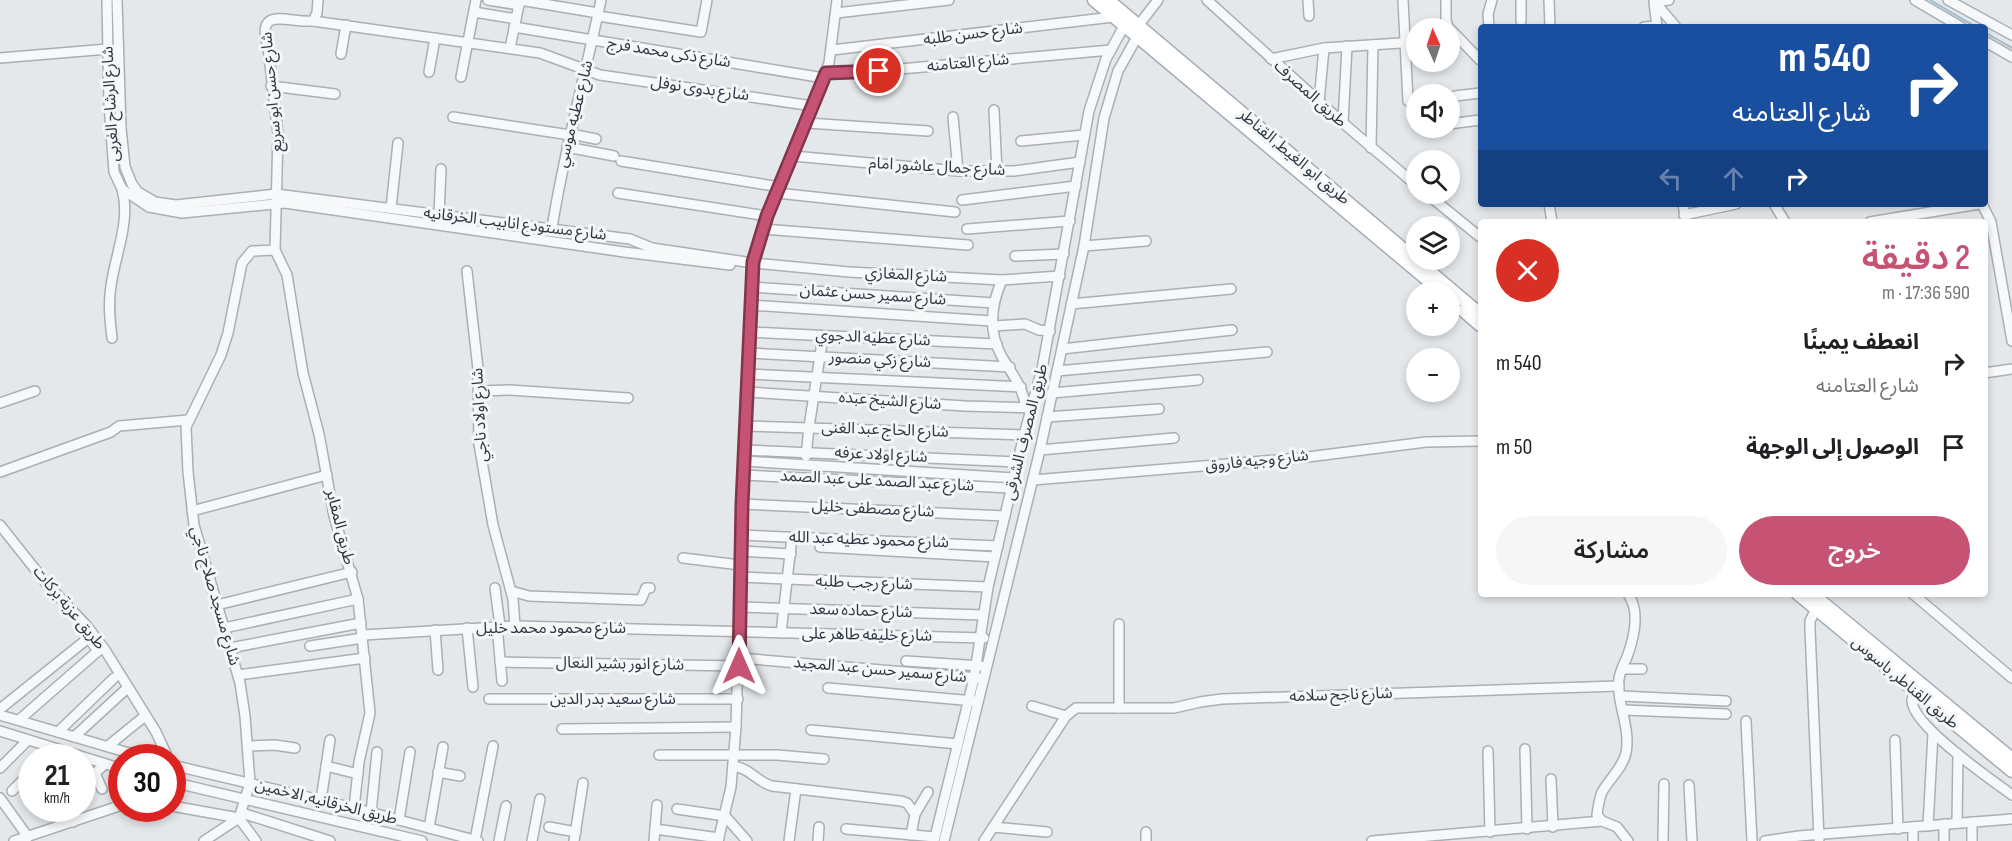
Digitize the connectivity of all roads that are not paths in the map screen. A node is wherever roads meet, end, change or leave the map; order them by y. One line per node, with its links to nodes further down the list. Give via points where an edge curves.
1 (107, 0): 42 (street, شارع الرشاح الغربى)
2 (117, 0): 43 (street, شارع الرشاح الغربى)
3 (318, 0): 31 (street)
4 (476, 0): 25 (street)
5 (488, 0): 24 (street)
6 (601, 0): 27 (street, شارع عطيه موسي)
7 (707, 0): 27 (street, via 701,32)
8 (837, 0): 26 (street)
9 (949, 0): 26 (street)
10 (1094, 0): 29 (main road, طريق ابو الغيط, القناطر)
11 (1108, 0): 41 (main road, طريق ابو الغيط, القناطر)
12 (1158, 0): 41 (street, طريق المصرف الشرقى)
13 (1208, 0): 62 (street, طريق المصرف)
14 (1308, 0): 28 (street)
15 (1403, 0): 48 (street)
16 (1446, 0): 30 (street)
17 (1492, 0): 34 (street)
18 (1521, 0): 32 (street)
19 (1550, 0): 35 (street)
20 (1669, 0): 23 (street)
21 (1915, 0): 38 (street)
22 (1948, 0): 44 (street)
23 (1654, 1): 36 (street); 37 (street)
24 (520, 2): 27 (street); 33 (street)
25 (474, 12): 33 (street, شارع ذكى محمد فرج); 47 (street)
26 (836, 13): 56 (street)
27 (598, 15): 46 (street, شارع عطيه موسي)
28 (1309, 16)
29 (1113, 17): 40 (main road, طريق ابو الغيط, القناطر); 56 (street, شارع حسن طلبه)
30 (1446, 18)
31 (313, 21): 39 (street, شارع بدوى نوفل); 68 (street, شارع حسن ابو سريع, via 274,19 266,24)
32 (1521, 21)
33 (515, 23): 46 (street, شارع ذكى محمد فرج); 53 (street)
34 (1489, 24)
35 (1550, 24)
36 (1657, 24)
37 (1673, 24)
38 (1951, 24)
39 (346, 25): 45 (street, شارع بدوى نوفل); 58 (street)
40 (1124, 26): 41 (main road, طريق ابو الغيط, القناطر); 57 (street, طريق المصرف الشرقى)
41 (1137, 32): 121 (street, طريق المصرف الشرقى, via 1118,71 1104,118); 129 (main road, طريق ابو الغيط, القناطر); 136 (main road, طريق ابو الغيط, القناطر)
42 (108, 33): 43 (street); 55 (street, شارع الرشاح الغربى)
43 (118, 33): 89 (street, شارع الرشاح الغربى)
44 (2012, 35)
45 (435, 38): 47 (street, شارع بدوى نوفل); 64 (street)
46 (593, 40): 63 (street, شارع عطيه موسي); 65 (street, شارع ذكى محمد فرج)
47 (468, 42): 53 (street, شارع بدوى نوفل); 66 (street)
48 (1405, 43): 50 (street); 67 (street)
49 (1988, 43): 59 (street)
50 (1373, 45): 52 (street); 88 (street)
51 (1460, 45): 61 (street)
52 (1347, 46): 54 (street); 79 (street)
53 (510, 48): 63 (street, شارع بدوى نوفل, via 549,56)
54 (1324, 48): 62 (street); 72 (street)
55 (108, 49): 60 (street); 90 (street, شارع الرشاح الغربى)
56 (832, 50): 65 (street)
57 (1111, 50): 65 (street, شارع العتامنه); 83 (street, طريق المصرف الشرقى)
58 (341, 54)
59 (2012, 57)
60 (0, 58)
61 (1478, 58)
62 (1270, 59): 72 (street, طريق المصرف)
63 (586, 71): 73 (street, شارع بدوى نوفل); 82 (street, شارع عطيه موسي)
64 (429, 72)
65 (825, 76): 73 (street)
66 (461, 77)
67 (1406, 84)
68 (271, 86): 70 (street); 102 (street, شارع حسن ابو سريع, via 278,134)
69 (1478, 93): 71 (street)
70 (335, 94)
71 (1460, 95)
72 (1319, 102): 79 (street, طريق المصرف)
73 (813, 106): 78 (street)
74 (994, 110): 95 (street)
75 (453, 117): 82 (street)
76 (953, 117): 94 (street)
77 (1478, 120): 80 (street)
78 (807, 123): 81 (street); 91 (street)
79 (1343, 123): 88 (street, طريق المصرف)
80 (1460, 123)
81 (928, 131)
82 (570, 135): 84 (street); 87 (street, شارع عطيه موسي)
83 (1084, 135): 85 (street); 92 (street, طريق المصرف الشرقى)
84 (596, 139)
85 (1021, 141)
86 (398, 143): 108 (street)
87 (567, 147): 100 (street); 115 (street, شارع عطيه موسي)
88 (1371, 148): 96 (street, طريق المصرف)
89 (124, 155): 90 (street); 97 (street, شارع الرشاح الغربى)
90 (112, 156): 99 (street, شارع الرشاح الغربى)
91 (794, 156): 94 (street, شارع جمال عاشور امام); 100 (street)
92 (1080, 162): 95 (street, شارع جمال عاشور امام); 98 (street, طريق المصرف الشرقى)
93 (441, 169): 110 (street)
94 (958, 171): 95 (street, شارع جمال عاشور امام)
95 (997, 172)
96 (1406, 176)
97 (132, 184): 99 (street); 102 (street, شارع الرشاح الغربى, via 146,198 177,205)
98 (1076, 186): 103 (street); 114 (street, طريق المصرف الشرقى)
99 (122, 189): 102 (street, via 140,202 171,213); 143 (street, شارع الرشاح الغربى, via 122,238 110,290)
100 (778, 190): 109 (street); 111 (street)
101 (618, 194): 111 (street)
102 (276, 199): 108 (street, شارع مستودع انابيب الخرقانيه); 122 (street); 125 (street, شارع مستودع انابيب الخرقانيه, via 624,252)
103 (962, 200)
104 (1439, 204): 118 (street)
105 (1725, 207): 112 (street)
106 (1962, 207): 113 (street)
107 (1982, 207): 144 (street, via 1991,222)
108 (391, 208): 110 (street, شارع مستودع انابيب الخرقانيه)
109 (955, 212)
110 (438, 214): 115 (street, شارع مستودع انابيب الخرقانيه)
111 (767, 216): 116 (street)
112 (1685, 218)
113 (1888, 219)
114 (1070, 221): 117 (street); 123 (street, طريق المصرف الشرقى)
115 (552, 228): 125 (street, شارع مستودع انابيب الخرقانيه, via 630,239 652,248)
116 (763, 229): 120 (street); 125 (street)
117 (967, 229)
118 (1478, 235)
119 (1146, 240): 121 (street)
120 (968, 244)
121 (1084, 246): 133 (street, طريق المصرف الشرقى)
122 (276, 250): 168 (street, شارع مسجد صلاح ناجي, via 252,251 242,263 221,355); 181 (street, طريق المقابر, via 287,275 303,373)
123 (1064, 254): 124 (street); 127 (street, طريق المصرف الشرقى)
124 (1015, 256)
125 (752, 265): 128 (street, شارع المغازي); 130 (street)
126 (467, 271): 159 (street, شارع اولاد ناجي)
127 (1060, 276): 128 (street, شارع المغازي); 140 (street, طريق المصرف الشرقى)
128 (1002, 280): 132 (street)
129 (1430, 282)
130 (751, 286): 132 (street, شارع سمير حسن عثمان); 134 (street)
131 (1231, 289): 133 (street)
132 (994, 303): 138 (street)
133 (1071, 304): 146 (street, طريق المصرف الشرقى)
134 (750, 305): 138 (street); 141 (street)
135 (1460, 308): 137 (main road)
136 (1478, 312)
137 (1478, 323)
138 (993, 324): 140 (street, via 1025,324); 145 (street)
139 (1232, 330): 146 (street)
140 (1050, 331): 165 (street, طريق المصرف الشرقى)
141 (749, 332): 142 (street, شارع عطيه الدجوي); 147 (street)
142 (823, 336): 145 (street, شارع عطيه الدجوي); 149 (street)
143 (112, 338)
144 (2012, 341)
145 (997, 344): 150 (street)
146 (1062, 348): 152 (street, طريق المصرف الشرقى)
147 (750, 352): 149 (street, شارع زكي منصور); 154 (street)
148 (1267, 352): 152 (street)
149 (820, 357): 150 (street, شارع زكي منصور); 155 (street)
150 (1010, 368): 157 (street)
151 (2012, 369): 153 (street)
152 (1057, 371): 161 (street, طريق المصرف الشرقى)
153 (1988, 372)
154 (748, 374): 155 (street); 160 (street)
155 (816, 378): 157 (street); 162 (street)
156 (1198, 380): 161 (street)
157 (1021, 387): 165 (street)
158 (35, 391): 164 (street)
159 (479, 391): 163 (street); 206 (street, شارع اولاد ناجي, via 483,470 494,533)
160 (748, 392): 162 (street, شارع الشيخ عبده); 169 (street)
161 (1052, 393): 167 (street, طريق المصرف الشرقى)
162 (813, 396): 165 (street, شارع الشيخ عبده); 170 (street)
163 (628, 398)
164 (0, 403)
165 (1030, 408): 171 (street, طريق المصرف الشرقى)
166 (1159, 409): 167 (street)
167 (1047, 417): 175 (street, طريق المصرف الشرقى)
168 (188, 420): 180 (street, via 119,426); 187 (street, شارع مسجد صلاح ناجي)
169 (745, 426): 170 (street, شارع الحاج عبد الغنى); 174 (street)
170 (809, 427): 171 (street, شارع الحاج عبد الغنى); 176 (street)
171 (1024, 435): 178 (street, طريق المصرف الشرقى)
172 (1174, 438): 175 (street)
173 (1478, 441): 184 (street, شارع وجيه فاروق, via 1426,442 1300,458)
174 (744, 450): 176 (street, شارع اولاد عرفه); 177 (street)
175 (1040, 450): 184 (street, طريق المصرف الشرقى)
176 (807, 452): 178 (street, شارع اولاد عرفه); 179 (street)
177 (744, 461): 179 (street); 182 (street)
178 (1018, 462): 185 (street, طريق المصرف الشرقى)
179 (806, 465): 183 (street); 185 (street)
180 (0, 472)
181 (327, 475): 187 (street); 200 (street, طريق المقابر, via 334,516)
182 (743, 476): 183 (street, شارع عبد الصمد على عبد الصمد); 186 (street)
183 (804, 477): 185 (street, شارع عبد الصمد على عبد الصمد)
184 (1033, 480): 199 (street, طريق المصرف الشرقى)
185 (1013, 483): 188 (street, طريق المصرف الشرقى)
186 (742, 504): 188 (street, شارع مصطفى خليل); 190 (street)
187 (192, 511): 212 (street, شارع مسجد صلاح ناجي)
188 (1005, 516): 192 (street, طريق المصرف الشرقى)
189 (0, 525): 257 (street, طريق عزبة بركات, via 95,637)
190 (741, 535): 191 (street, شارع محمود عطيه عبد الله); 194 (street)
191 (792, 537): 192 (street, شارع محمود عطيه عبد الله); 195 (street)
192 (998, 546): 197 (street, طريق المصرف الشرقى)
193 (820, 547): 197 (street)
194 (741, 551): 195 (street); 198 (street)
195 (791, 554): 202 (street)
196 (683, 558): 198 (street)
197 (994, 559): 199 (street); 205 (street, طريق المصرف الشرقى)
198 (740, 565): 201 (street)
199 (1012, 566): 228 (street, طريق المصرف الشرقى)
200 (352, 573): 211 (street, طريق المقابر); 212 (street)
201 (740, 578): 202 (street, شارع رجب طلبه); 213 (street)
202 (788, 580): 205 (street, شارع رجب طلبه); 214 (street)
203 (495, 588): 219 (street)
204 (650, 588): 206 (street, via 646,588 641,600 529,596)
205 (988, 588): 216 (street, طريق المصرف الشرقى)
206 (511, 591): 220 (street, شارع اولاد ناجي)
207 (1629, 597): 239 (street, via 1635,623)
208 (1802, 597): 215 (main road, طريق القناطر, باسوس)
209 (1816, 597): 295 (main road, طريق القناطر, باسوس)
210 (1917, 597): 244 (street)
211 (358, 599): 217 (street, طريق المقابر); 221 (street)
212 (218, 605): 221 (street, شارع مسجد صلاح ناجي)
213 (739, 607): 214 (street, شارع حماده سعد); 224 (street)
214 (784, 608): 216 (street, شارع حماده سعد); 225 (street)
215 (1816, 609): 251 (main road, طريق القناطر, باسوس); 356 (street, via 1810,629)
216 (983, 615): 227 (street, طريق المصرف الشرقى)
217 (361, 623): 226 (street, طريق المقابر); 230 (street)
218 (1119, 624): 259 (street)
219 (499, 626): 220 (street, شارع محمود محمد خليل); 222 (street, شارع محمود محمد خليل); 234 (street)
220 (515, 626): 224 (street, شارع محمود محمد خليل)
221 (224, 628): 230 (street, شارع مسجد صلاح ناجي)
222 (466, 628): 223 (street, شارع محمود محمد خليل); 247 (street)
223 (435, 630): 226 (street, شارع محمود محمد خليل); 238 (street)
224 (739, 631): 225 (street, شارع خليفه طاهر على); 235 (street)
225 (781, 633): 227 (street, شارع خليفه طاهر على)
226 (363, 637): 229 (street, شارع محمود محمد خليل); 232 (street, طريق المقابر)
227 (980, 638): 228 (street, شارع خليفه طاهر على); 236 (street, طريق المصرف الشرقى)
228 (995, 638): 237 (street, طريق المصرف الشرقى)
229 (310, 646)
230 (230, 648): 241 (street, شارع مسجد صلاح ناجي)
231 (98, 651): 242 (street); 260 (street, via 86,640); 266 (street)
232 (365, 658): 241 (street); 306 (street, طريق المقابر, via 370,713)
233 (906, 661): 236 (street)
234 (500, 662): 235 (street, شارع انور بشير النعال); 246 (street)
235 (739, 662): 243 (street, شارع سمير حسن عبد المجيد); 253 (street)
236 (976, 665): 237 (street); 243 (street, طريق المصرف الشرقى)
237 (988, 666): 245 (street, طريق المصرف الشرقى)
238 (438, 669)
239 (1622, 669): 240 (street); 250 (street)
240 (1642, 669)
241 (238, 675): 282 (street, شارع مسجد صلاح ناجي)
242 (114, 678): 249 (street); 272 (street)
243 (974, 678): 245 (street, شارع سمير حسن عبد المجيد); 254 (street, طريق المصرف الشرقى)
244 (2012, 678)
245 (985, 679): 255 (street, طريق المصرف الشرقى)
246 (502, 681)
247 (473, 687)
248 (828, 688): 254 (street)
249 (124, 691): 257 (street, via 133,704); 274 (street)
250 (1620, 691): 256 (street, شارع ناجح سلامه); 259 (street, شارع ناجح سلامه, via 1222,699 1174,708); 261 (street)
251 (1916, 692): 273 (street, via 1914,707); 303 (main road, طريق القناطر, باسوس)
252 (489, 699): 253 (street, شارع سعيد بدر الدين)
253 (738, 699): 268 (street)
254 (968, 700): 255 (street); 281 (street, طريق المصرف الشرقى)
255 (979, 701): 360 (street, طريق المصرف الشرقى)
256 (1726, 701)
257 (138, 704): 264 (street, طريق عزبة بركات)
258 (1032, 706): 265 (street)
259 (1119, 708): 265 (street, شارع ناجح سلامه, via 1076,708)
260 (0, 709)
261 (1623, 710): 262 (street); 337 (street, via 1626,753 1599,800 1597,815)
262 (1726, 714)
263 (0, 715): 266 (street)
264 (145, 716): 279 (street); 280 (street, طريق عزبة بركات)
265 (1066, 716): 345 (street)
266 (19, 720): 272 (street)
267 (1746, 721): 379 (street)
268 (736, 727): 269 (street); 293 (street)
269 (562, 729)
270 (811, 730): 281 (street)
271 (0, 731): 275 (street)
272 (58, 732): 274 (street)
273 (1933, 733): 291 (street); 342 (street)
274 (74, 736): 284 (street)
275 (28, 740): 278 (street); 301 (street)
276 (330, 740): 299 (street)
277 (1895, 740): 349 (street)
278 (41, 744)
279 (112, 744)
280 (160, 744)
281 (958, 744): 360 (street, طريق المصرف الشرقى)
282 (248, 746): 286 (street); 310 (street, شارع مسجد صلاح ناجي)
283 (493, 746): 366 (street)
284 (108, 747)
285 (443, 747): 305 (street)
286 (295, 748)
287 (1526, 749): 348 (street)
288 (1488, 751): 352 (street)
289 (377, 752): 330 (street)
290 (410, 752): 335 (street)
291 (1958, 754): 320 (street); 339 (street)
292 (659, 755): 293 (street)
293 (734, 755): 294 (street); 300 (street)
294 (824, 759)
295 (2012, 759)
296 (96, 762): 297 (street)
297 (105, 764): 298 (street); 304 (street)
298 (108, 765)
299 (326, 766): 306 (street); 324 (street)
300 (733, 766): 317 (street, via 747,770 767,785); 333 (street)
301 (0, 768)
302 (186, 768): 310 (street, طريق الخرقانيه, الاخمين)
303 (2012, 771)
304 (96, 772)
305 (438, 772): 308 (street); 347 (street)
306 (358, 774): 327 (street, طريق المقابر)
307 (96, 775): 316 (street)
308 (460, 776)
309 (1551, 779): 341 (street)
310 (250, 783): 323 (street, شارع مسجد صلاح ناجي); 324 (street, طريق الخرقانيه, الاخمين)
311 (583, 783): 354 (street)
312 (1664, 784): 377 (street)
313 (18, 785): 318 (street)
314 (186, 785): 323 (street)
315 (1689, 785): 378 (street)
316 (102, 789)
317 (796, 789): 331 (street, via 901,801 908,803); 371 (street)
318 (12, 791)
319 (928, 792): 331 (street)
320 (2012, 795)
321 (0, 798): 355 (street)
322 (540, 799): 368 (street)
323 (245, 800): 332 (street, شارع مسجد صلاح ناجي); 365 (street)
324 (321, 800): 327 (street, طريق الخرقانيه, الاخمين)
325 (657, 805): 350 (street)
326 (506, 806): 367 (street)
327 (354, 808): 330 (street, طريق الخرقانيه, الاخمين)
328 (186, 809): 332 (street)
329 (677, 809): 333 (street)
330 (371, 813): 335 (street, طريق الخرقانيه, الاخمين)
331 (915, 814): 353 (street)
332 (240, 816): 362 (street); 363 (street); 364 (street)
333 (725, 816): 359 (street); 370 (street)
334 (2012, 819): 338 (street)
335 (399, 820): 347 (street, طريق الخرقانيه, الاخمين)
336 (73, 822): 355 (street)
337 (1602, 822): 341 (street); 376 (street, via 1617,827)
338 (1972, 822): 339 (street); 383 (street)
339 (1958, 823): 340 (street)
340 (1944, 824): 342 (street); 382 (street)
341 (1553, 826): 348 (street)
342 (1928, 826): 346 (street)
343 (549, 827): 354 (street)
344 (819, 827): 372 (street)
345 (993, 827): 351 (street); 374 (street)
346 (1913, 827): 349 (street); 381 (street)
347 (429, 828): 358 (street, طريق الخرقانيه, الاخمين)
348 (1527, 829): 352 (street)
349 (1898, 829): 357 (street)
350 (655, 830): 359 (street); 369 (street)
351 (1047, 832)
352 (1490, 832): 375 (street)
353 (911, 835): 360 (street); 373 (street, via 848,830)
354 (575, 836)
355 (33, 838): 361 (street)
356 (1819, 838): 357 (street); 380 (street)
357 (1838, 838)
358 (461, 839): 366 (street, طريق الخرقانيه, الاخمين)
359 (718, 840)
360 (937, 840)
361 (14, 841)
362 (204, 841)
363 (256, 841)
364 (330, 841)
365 (422, 841)
366 (477, 841)
367 (499, 841)
368 (532, 841)
369 (654, 841)
370 (747, 841)
371 (789, 841)
372 (818, 841)
373 (848, 841)
374 (984, 841)
375 (1372, 841)
376 (1628, 841)
377 (1663, 841)
378 (1692, 841)
379 (1752, 841)
380 (1766, 841)
381 (1913, 841)
382 (1944, 841)
383 (1972, 841)

